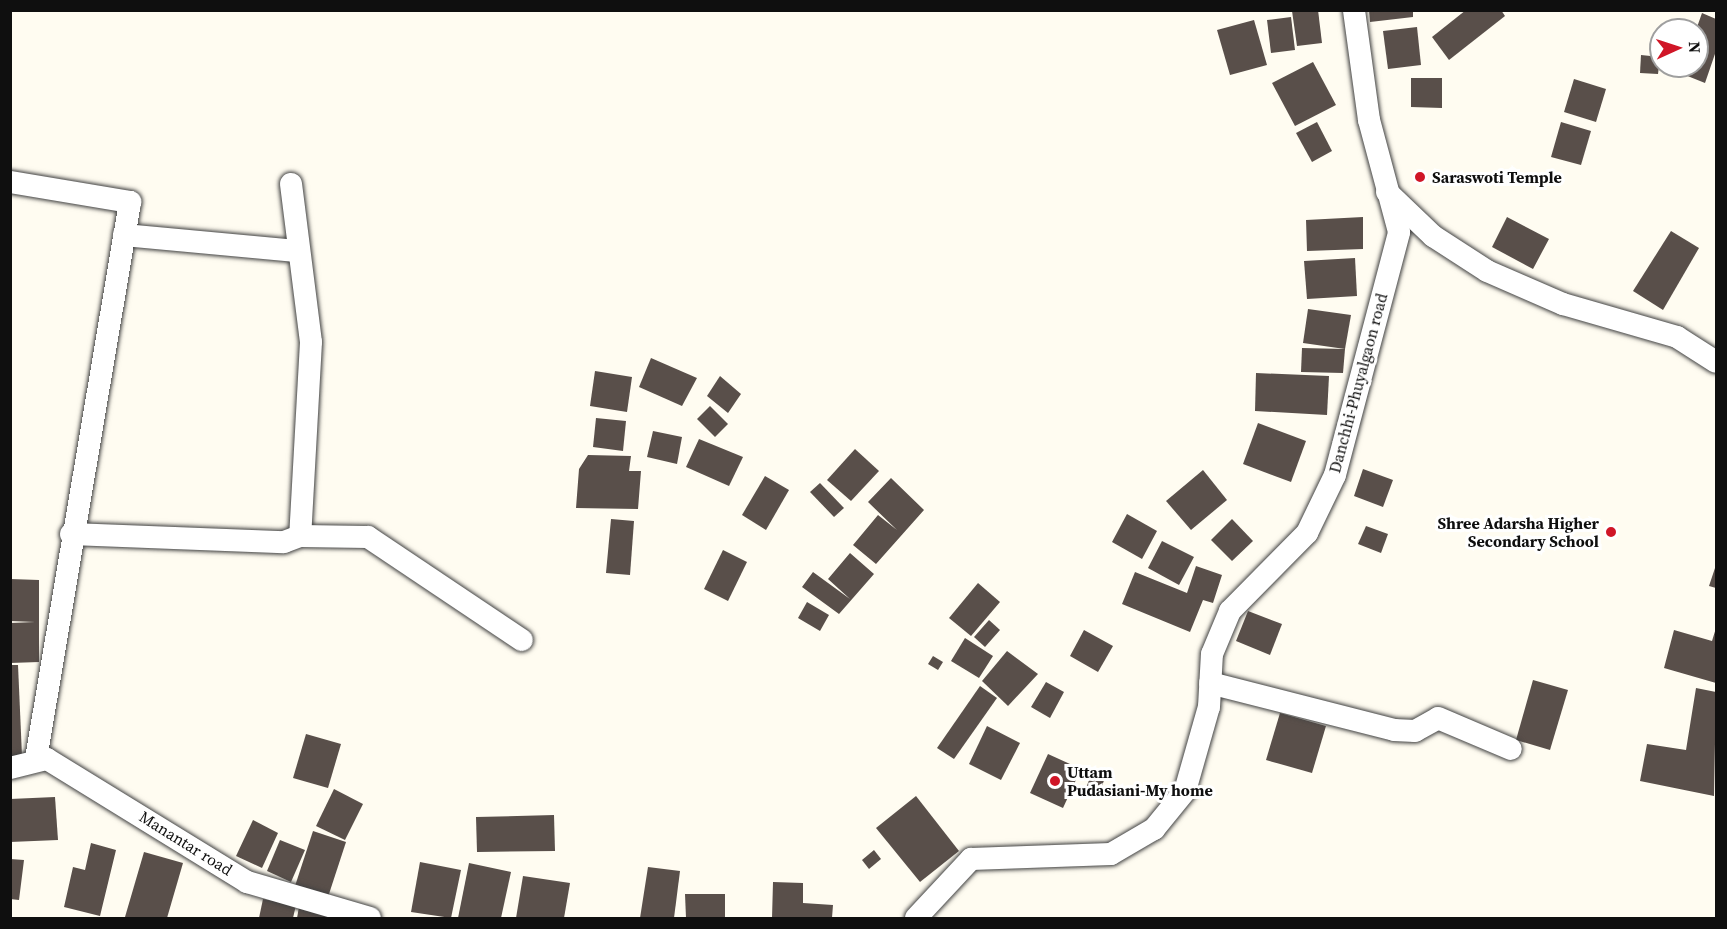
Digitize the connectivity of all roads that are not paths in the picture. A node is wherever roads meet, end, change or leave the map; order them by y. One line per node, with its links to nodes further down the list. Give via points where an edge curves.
1 (1354, 10): 4 (street, Danchhi-Phuyalgaon road, via 1369,120)
2 (10, 182): 5 (street, via 130,202)
3 (291, 184): 6 (street)
4 (1386, 191): 7 (street, via 1433,236 1487,271 1563,304 1677,337); 11 (street, Danchhi-Phuyalgaon road, via 1399,232 1335,475 1307,533 1230,611 1212,654)
5 (124, 235): 6 (street); 8 (street)
6 (296, 250): 9 (street, via 311,342)
7 (1716, 362)
8 (71, 534): 9 (street, via 284,542); 13 (street)
9 (300, 536): 10 (street, via 368,537)
10 (522, 640)
11 (1210, 683): 12 (street, via 1394,730 1415,731 1437,718); 16 (street, Danchhi-Phuyalgaon road, via 1185,791 1154,829 1110,854 971,859)
12 (1511, 749)
13 (36, 759): 14 (street); 15 (street, Manantar road, via 64,767 247,882)
14 (10, 768)
15 (370, 918)
16 (916, 918)

